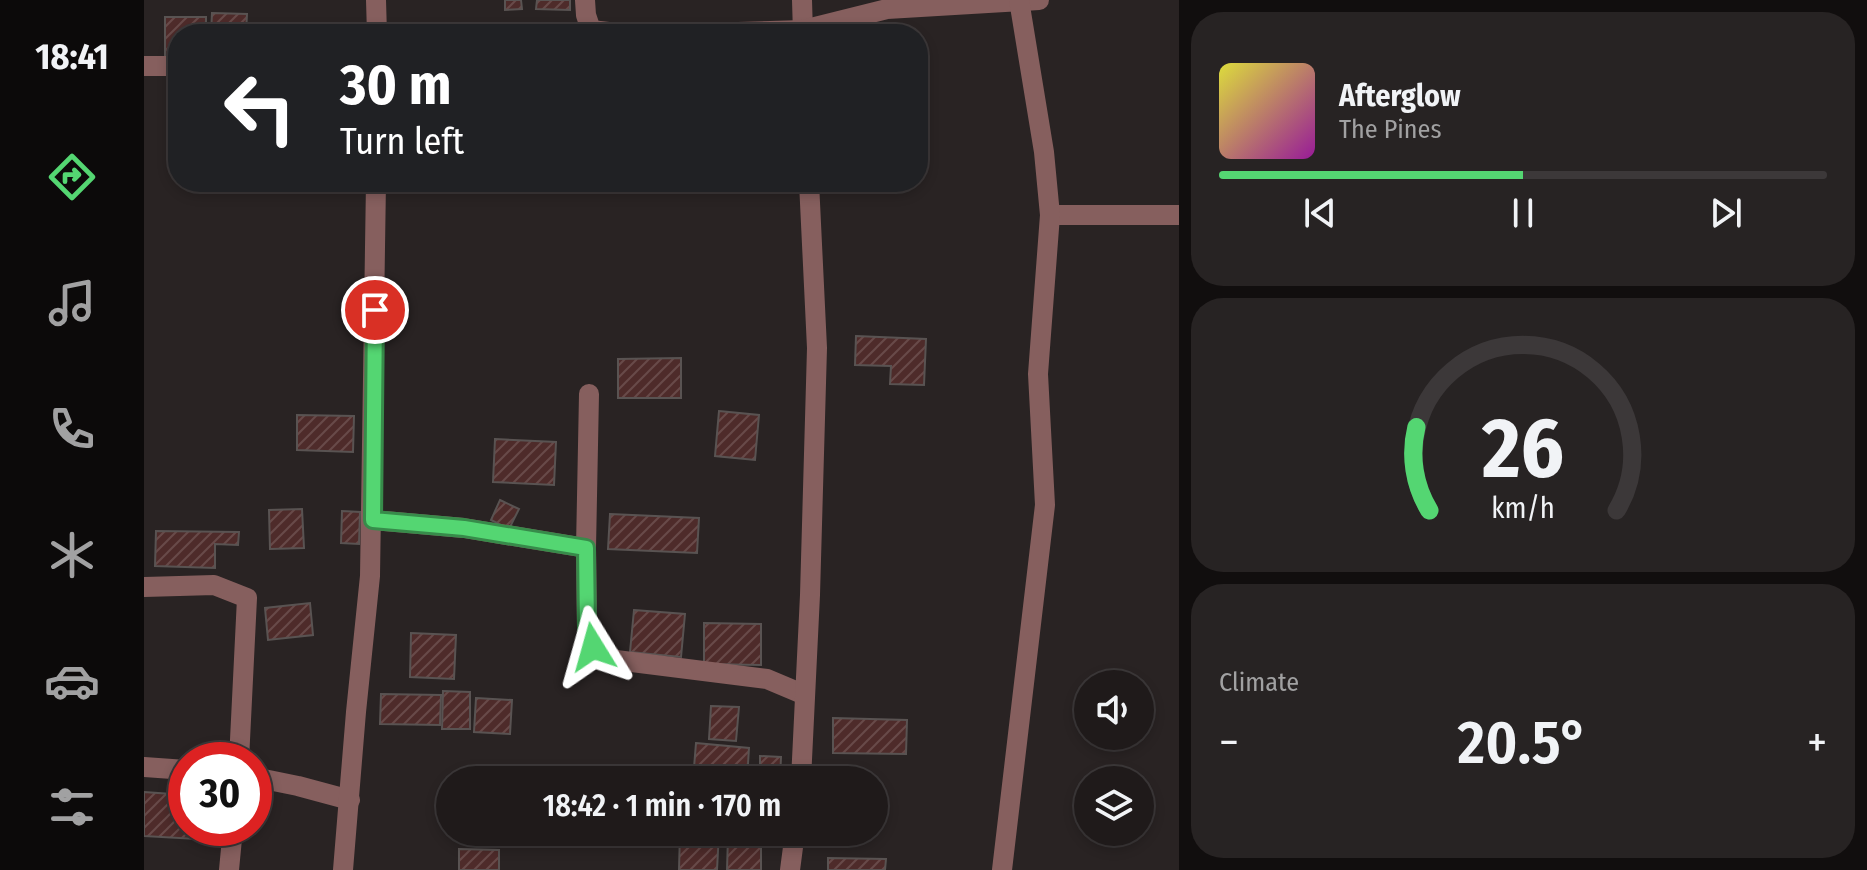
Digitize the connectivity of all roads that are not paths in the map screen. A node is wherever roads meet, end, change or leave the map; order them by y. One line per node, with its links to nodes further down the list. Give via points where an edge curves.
1 (376, 0): 6 (street)
2 (585, 0): 7 (street)
3 (802, 0): 8 (street)
4 (1019, 0): 5 (street); 9 (street, via 887,9); 14 (street)
5 (1039, 0)
6 (377, 24)
7 (589, 24)
8 (803, 24)
9 (832, 24)
10 (144, 66): 11 (street)
11 (168, 66)
12 (376, 192): 17 (street)
13 (809, 192): 20 (street, via 817,348)
14 (1050, 215): 15 (street); 32 (street, via 1038,374 1045,505)
15 (1179, 215)
16 (589, 394): 18 (street)
17 (373, 520): 18 (street); 26 (street)
18 (586, 548): 20 (street, via 587,629 593,647 616,660 767,679)
19 (144, 587): 21 (street, via 214,585 247,598)
20 (805, 695): 22 (street)
21 (240, 742)
22 (802, 766)
23 (144, 767): 24 (street)
24 (168, 769)
25 (272, 781): 26 (street)
26 (350, 800): 30 (street)
27 (231, 846): 29 (street)
28 (793, 846): 31 (street)
29 (229, 870)
30 (343, 870)
31 (790, 870)
32 (1002, 870)

